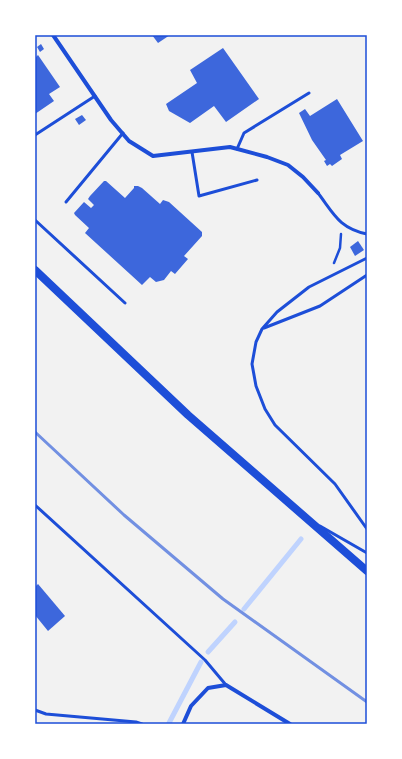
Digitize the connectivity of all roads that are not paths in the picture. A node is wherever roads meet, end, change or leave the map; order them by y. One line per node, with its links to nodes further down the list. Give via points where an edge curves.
1 (53, 35): 3 (street)
2 (309, 93): 6 (lane, via 244,133)
3 (95, 96): 4 (street); 5 (lane)
4 (123, 133): 7 (street, via 129,141 153,156); 10 (lane)
5 (35, 135)
6 (237, 150): 7 (street, via 230,147); 9 (street, via 288,165)
7 (192, 152): 8 (lane, via 199,196)
8 (257, 180)
9 (318, 193): 12 (lane, via 341,223 354,231)
10 (66, 202)
11 (35, 220): 16 (lane)
12 (367, 234)
13 (367, 258): 17 (lane, via 309,287 277,312)
14 (35, 270): 19 (main road, via 188,415)
15 (367, 275): 17 (lane, via 320,306)
16 (125, 304)
17 (262, 329): 20 (lane, via 256,342 252,364 256,386 265,409 275,425 335,484)
18 (35, 505): 23 (lane, via 205,660)
19 (305, 517): 21 (lane); 22 (main road)
20 (367, 529)
21 (367, 553)
22 (367, 571)
23 (226, 685): 26 (street, via 208,688 191,706); 27 (street)
24 (35, 710): 25 (lane, via 46,714)
25 (142, 724)
26 (183, 724)
27 (290, 724)

